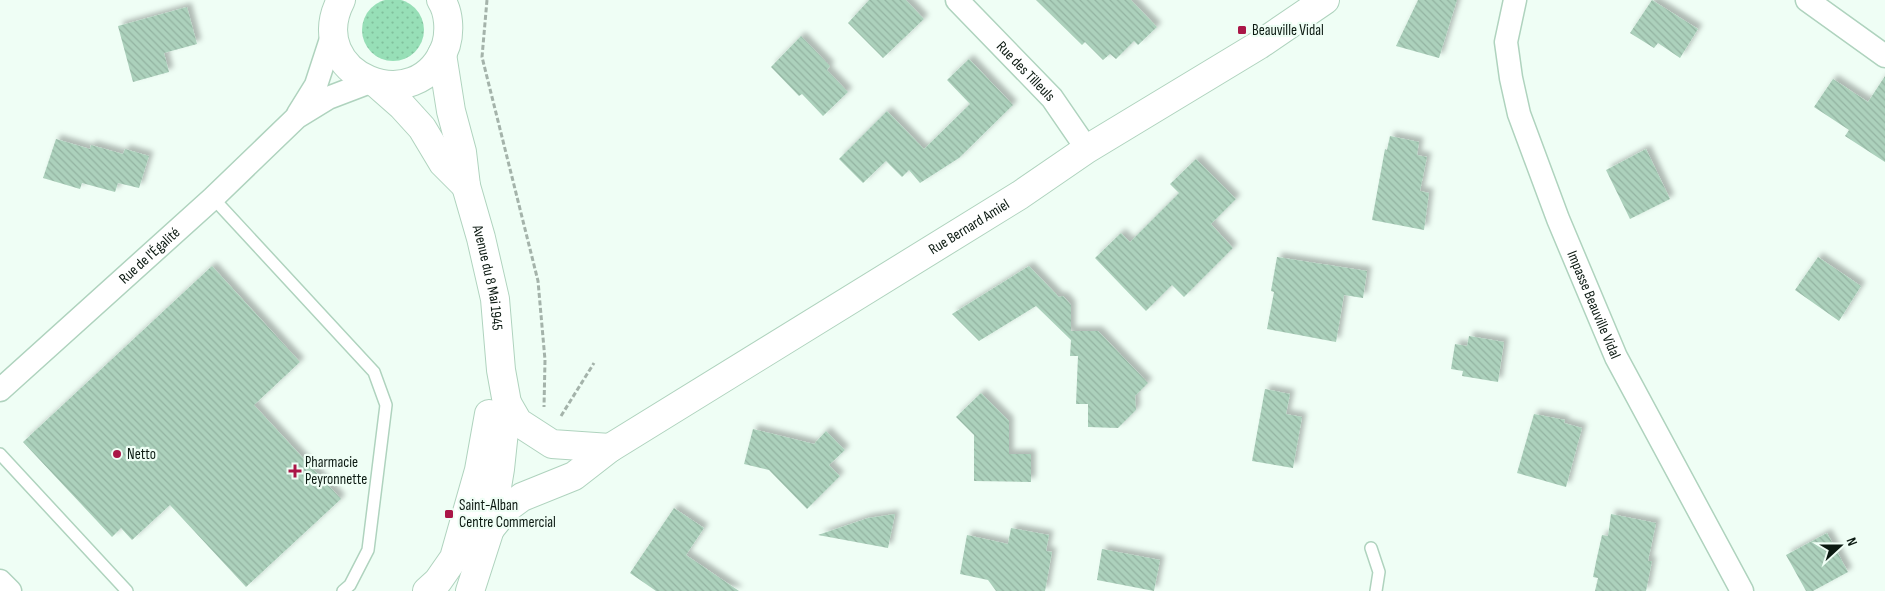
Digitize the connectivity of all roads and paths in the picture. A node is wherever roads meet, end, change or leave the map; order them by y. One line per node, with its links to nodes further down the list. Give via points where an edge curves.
1 (487, 0): 19 (path, via 482,56 538,281 545,360)
2 (957, 0): 12 (street, Rue des Tilleuls, via 1052,98)
3 (1325, 0): 12 (main road, Rue Bernard Amiel, via 1259,45)
4 (1514, 0): 32 (street, Impasse Beauville Vidal, via 1506,42 1510,78 1519,114 1558,219 1616,357)
5 (1807, 0): 9 (street)
6 (448, 6): 8 (main road, via 448,30)
7 (336, 11): 10 (main road, Avenue du 8 Mai 1945, via 337,48 356,74); 11 (street, Rue de l'Égalité, via 316,84)
8 (442, 54): 10 (main road, via 434,67 415,80 392,86); 13 (main road, Avenue du 8 Mai 1945)
9 (1885, 56)
10 (374, 83): 11 (street, Rue de l'Égalité, via 328,98); 13 (main road, Avenue du 8 Mai 1945, via 422,128 444,163)
11 (296, 117): 14 (street, Rue de l'Égalité)
12 (1087, 149): 21 (main road, Rue Bernard Amiel, via 1020,195)
13 (466, 186): 16 (main road, Avenue du 8 Mai 1945, via 495,299)
14 (212, 198): 17 (street, Rue de l'Égalité); 28 (lane, via 374,372 386,405 368,550 350,585)
15 (594, 363): 20 (path)
16 (500, 370): 18 (main road, Avenue du 8 Mai 1945); 29 (main road, Avenue du 8 Mai 1945, via 479,470 454,558 438,582)
17 (0, 390)
18 (507, 403): 21 (main road, via 518,422 552,444); 23 (main road, Avenue du 8 Mai 1945)
19 (544, 408)
20 (559, 420)
21 (610, 448): 23 (main road, Rue Bernard Amiel, via 574,476 522,497 507,508)
22 (0, 454): 27 (lane)
23 (490, 529): 30 (main road, Avenue du 8 Mai 1945)
24 (1371, 548): 31 (lane, via 1379,572)
25 (0, 581): 26 (street)
26 (10, 591)
27 (127, 591)
28 (343, 591)
29 (427, 591)
30 (470, 591)
31 (1376, 591)
32 (1742, 591)

